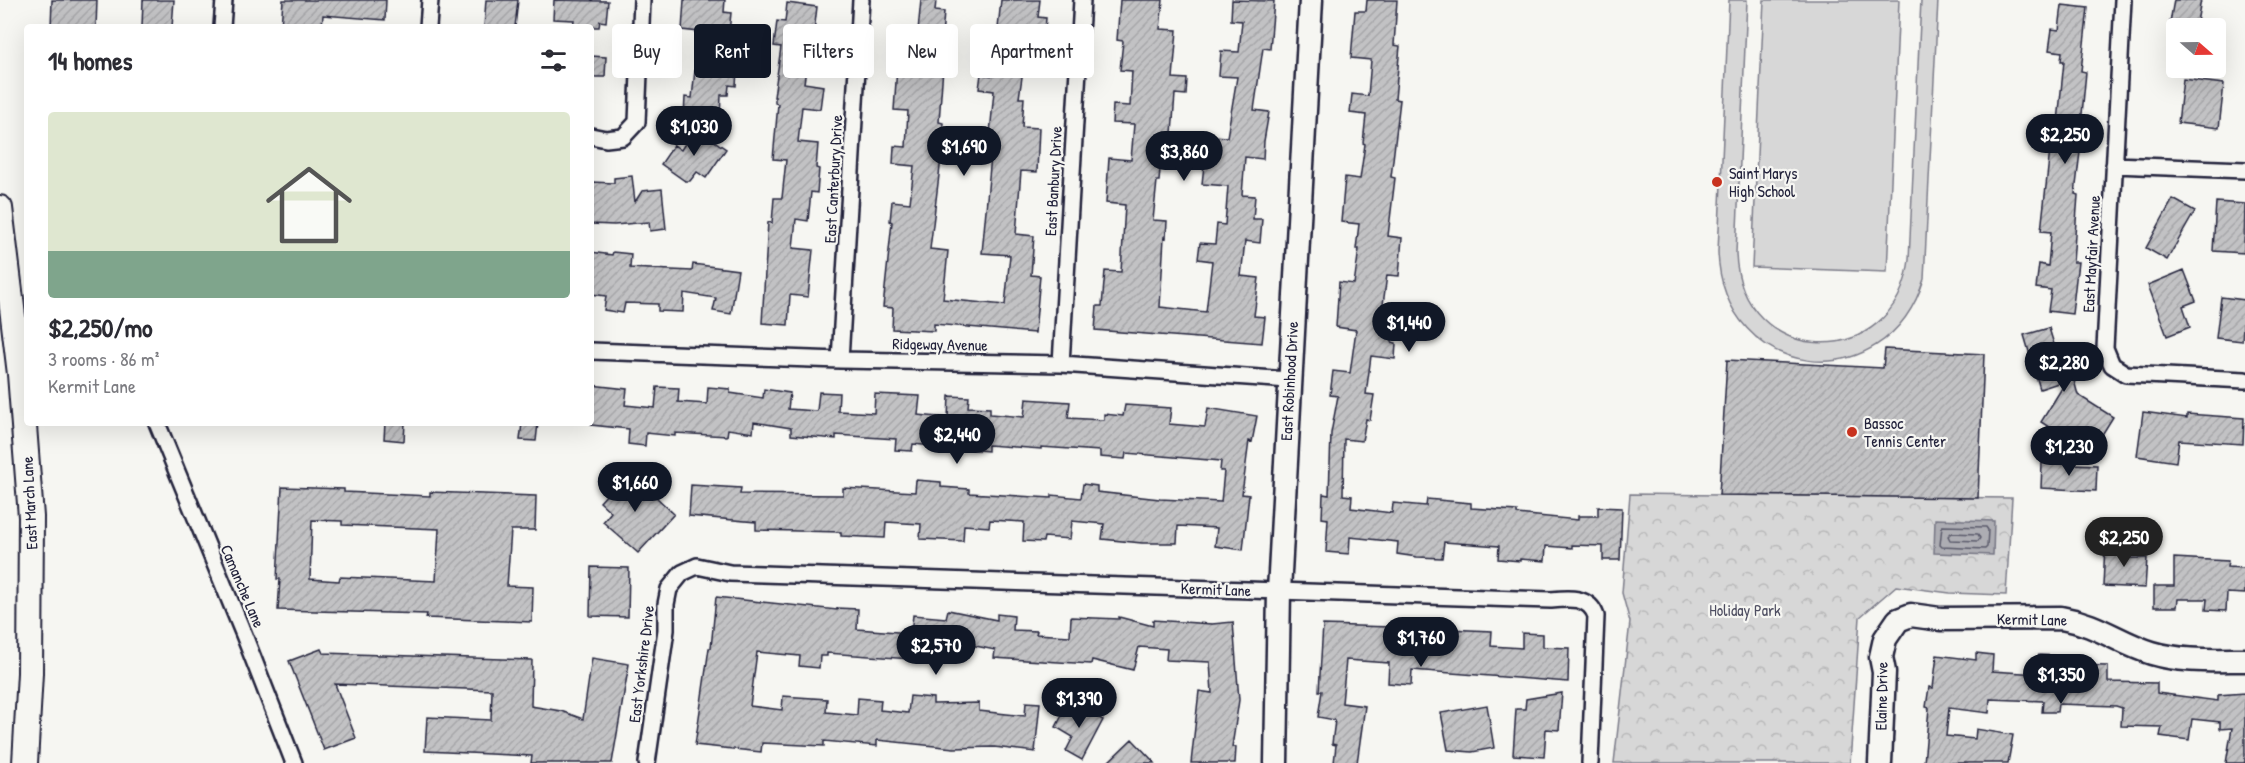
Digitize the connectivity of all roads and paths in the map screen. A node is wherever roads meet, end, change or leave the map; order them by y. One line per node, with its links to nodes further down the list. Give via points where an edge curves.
1 (224, 0): 8 (street)
2 (430, 0): 9 (street)
3 (642, 0): 10 (street, via 637,122 623,138)
4 (861, 0): 15 (street, East Canterbury Drive)
5 (1082, 0): 16 (street, East Banbury Drive)
6 (1311, 0): 17 (street, East Robinhood Drive)
7 (2123, 0): 11 (street, East Mayfair Avenue)
8 (222, 24)
9 (428, 24)
10 (594, 137)
11 (2114, 165): 12 (street); 18 (street, East Mayfair Avenue, via 2105,348 2112,365 2126,374)
12 (2245, 170)
13 (0, 208): 24 (main road, East March Lane, via 20,374 31,517)
14 (594, 351): 15 (street, Ridgeway Avenue)
15 (840, 360): 16 (street, Ridgeway Avenue)
16 (1061, 364): 17 (street, Ridgeway Avenue)
17 (1289, 380): 21 (street, East Robinhood Drive)
18 (2245, 380)
19 (158, 426): 25 (street, Camanche Lane)
20 (682, 573): 21 (street, Kermit Lane, via 697,566 730,573); 26 (street, East Yorkshire Drive, via 669,589 666,604 666,630)
21 (1279, 591): 27 (street, East Robinhood Drive); 28 (street, Kermit Lane, via 1579,599 1593,608 1596,616)
22 (1889, 630): 23 (street, Kermit Lane, via 1898,620 1911,615 1940,619 2061,618 2175,658); 29 (street, Elaine Drive, via 1881,657 1884,672)
23 (2245, 660)
24 (25, 763)
25 (294, 763)
26 (646, 763)
27 (1276, 763)
28 (1590, 763)
29 (1880, 763)

